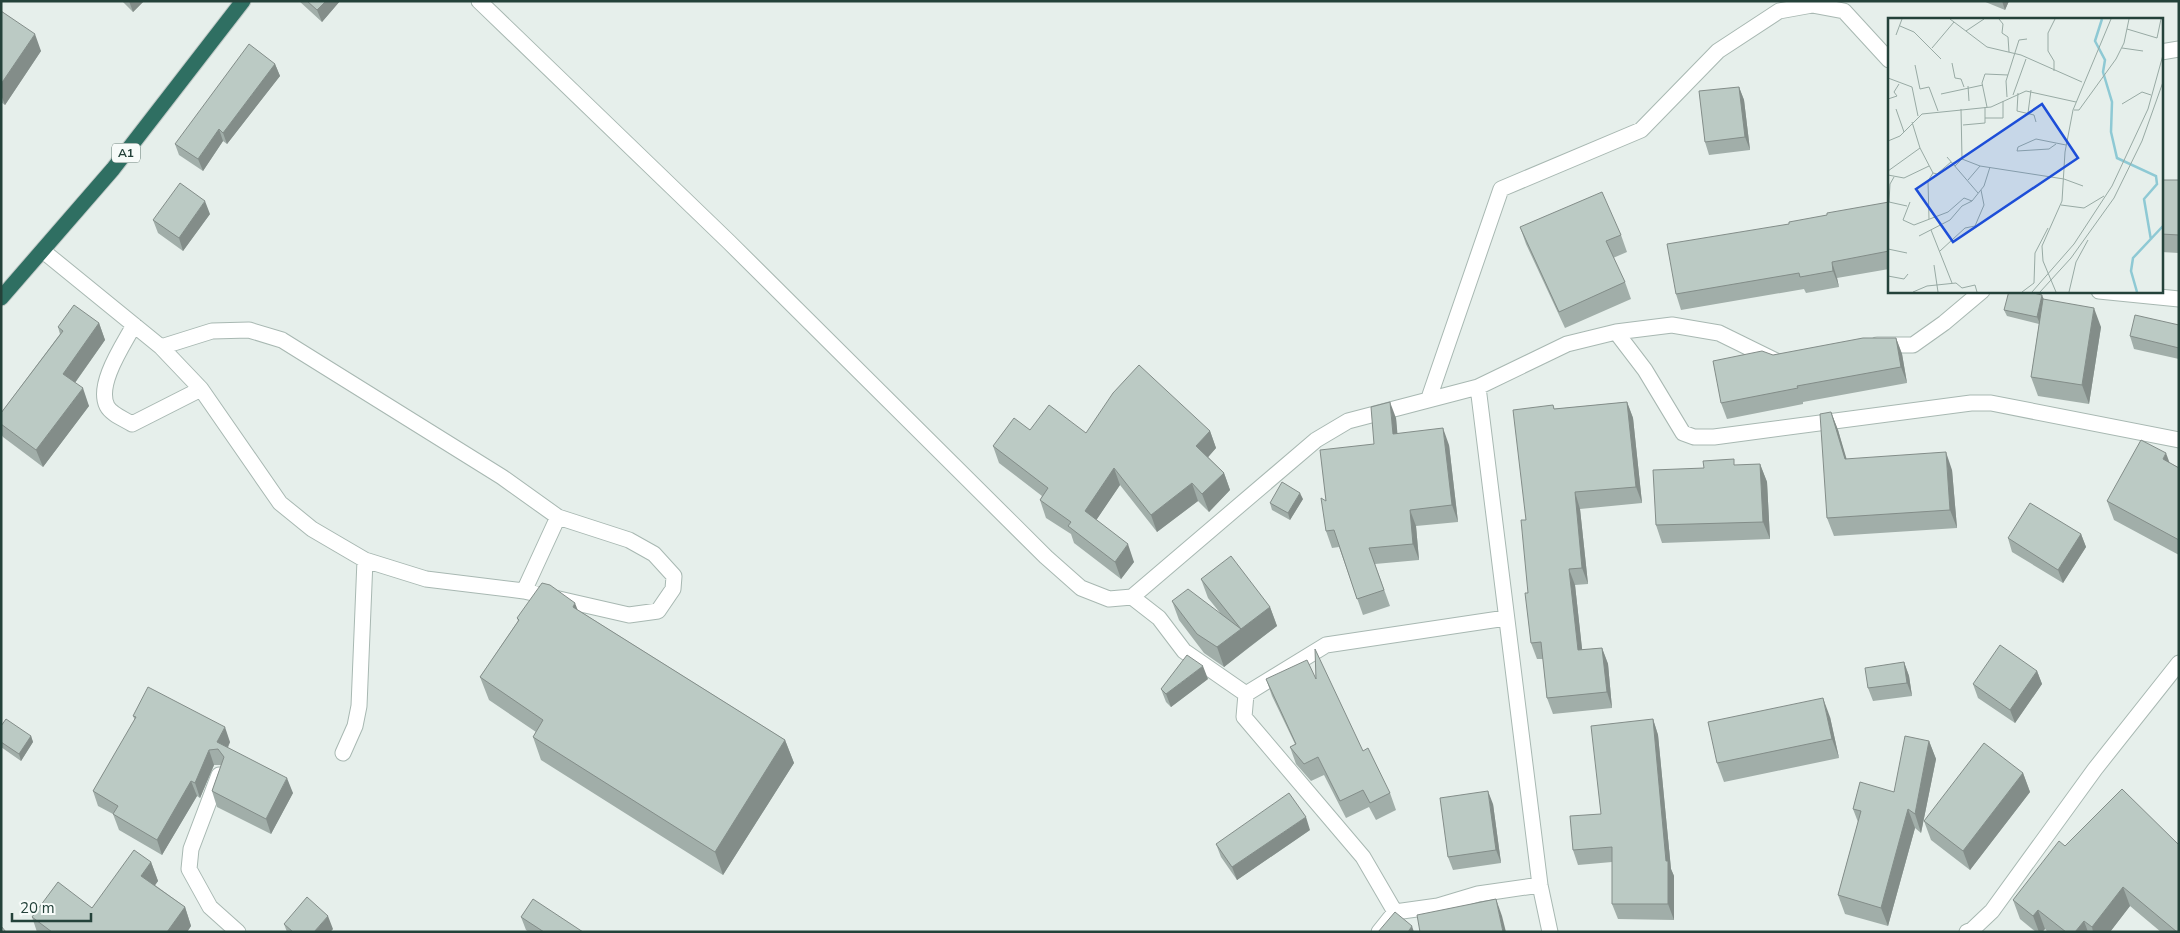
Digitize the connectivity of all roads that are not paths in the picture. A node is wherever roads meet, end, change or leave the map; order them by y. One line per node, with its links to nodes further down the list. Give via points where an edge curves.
1 (243, 1): 6 (highway, A1, via 113,169)
2 (479, 1): 23 (street, via 729,242 1046,558 1081,588 1109,599)
3 (2179, 49): 4 (street)
4 (2162, 52)
5 (1888, 59): 18 (street, via 1844,12 1812,4 1779,11 1718,51 1641,130 1501,189)
6 (43, 251): 9 (highway, A1); 11 (street)
7 (1981, 292): 13 (street, via 1913,345)
8 (2109, 292): 10 (street)
9 (1, 298)
10 (2179, 299)
11 (134, 325): 14 (street); 17 (street, via 108,374 104,397 107,407 132,424)
12 (1616, 332): 15 (street, via 1672,325 1719,333 1777,362); 16 (street, via 1567,344); 19 (street, via 1645,370 1683,433 1694,437 1991,403)
13 (1858, 345)
14 (161, 348): 17 (street); 20 (street, via 212,332 249,330 282,340 502,477)
15 (1786, 360)
16 (1478, 387): 18 (street); 24 (street)
17 (201, 389): 21 (street, via 280,502 312,529)
18 (1429, 398): 23 (street, via 1348,421 1316,440)
19 (2179, 440)
20 (558, 517): 22 (street); 22 (street, via 629,540 654,554 674,576 673,589 658,611 629,615)
21 (365, 560): 22 (street, via 426,579); 27 (street, via 359,706 356,726)
22 (524, 591)
23 (1132, 597): 26 (street, via 1159,618 1184,651)
24 (1506, 618): 26 (street, via 1326,645); 29 (street)
25 (2179, 663): 34 (street, via 2095,769 1992,911)
26 (1246, 694): 30 (street, via 1244,717 1363,857)
27 (343, 753)
28 (220, 773): 31 (street, via 191,849 189,869 210,907)
29 (1540, 885): 30 (street, via 1478,894 1438,906); 33 (street)
30 (1395, 912): 32 (street)
31 (238, 932)
32 (1379, 932)
33 (1550, 932)
34 (1967, 932)

